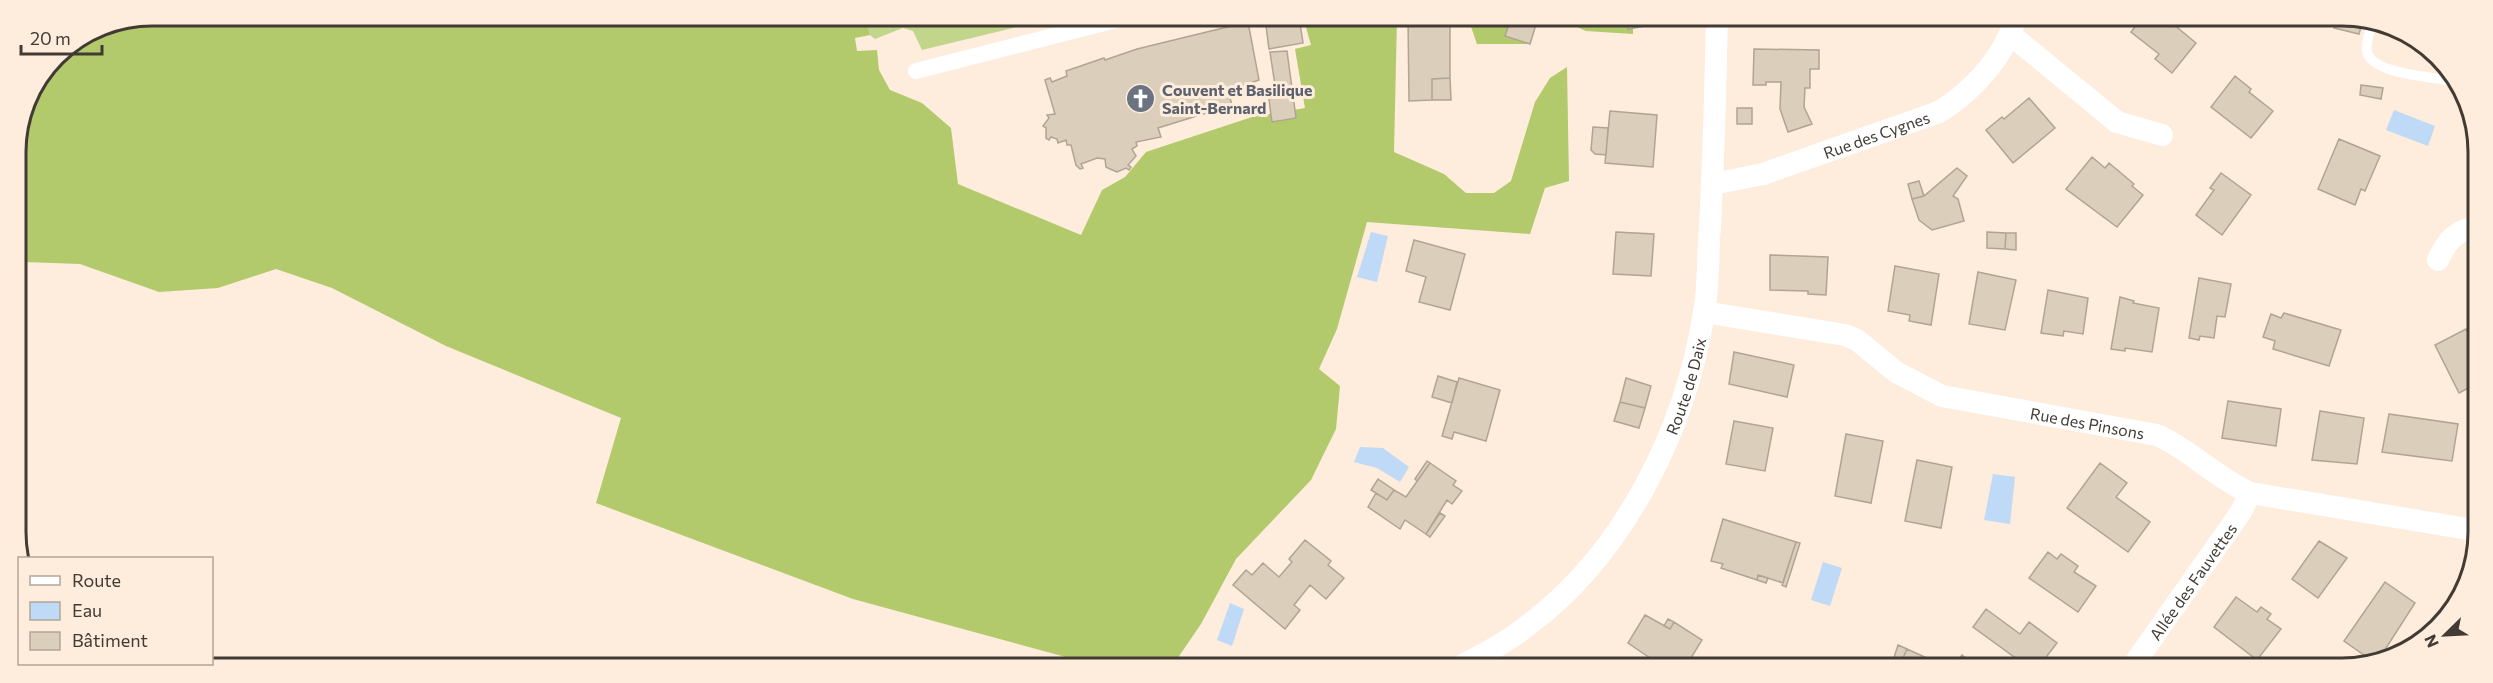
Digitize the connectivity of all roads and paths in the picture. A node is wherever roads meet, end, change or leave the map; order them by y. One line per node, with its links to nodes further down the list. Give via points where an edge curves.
1 (1093, 26): 5 (street)
2 (1716, 26): 8 (street, Route de Daix)
3 (2013, 27): 7 (street, Rue des Cygnes, via 2117,122); 8 (street, Rue des Cygnes, via 1971,87 1939,112 1763,174)
4 (2371, 29): 6 (lane, via 2367,55 2384,69)
5 (916, 71)
6 (2444, 79)
7 (2162, 135)
8 (1713, 184): 11 (street, Route de Daix)
9 (2468, 228): 10 (street, via 2452,236)
10 (2438, 260)
11 (1704, 312): 12 (street, Rue des Pinsons, via 1845,335 1896,372 1942,396 2157,435); 14 (street, Route de Daix, via 1692,364 1666,442 1646,487 1619,529 1546,611)
12 (2250, 493): 13 (street, Rue des Pinsons); 15 (street, Allée des Fauvettes, via 2241,512)
13 (2468, 529)
14 (1476, 657)
15 (2139, 657)

